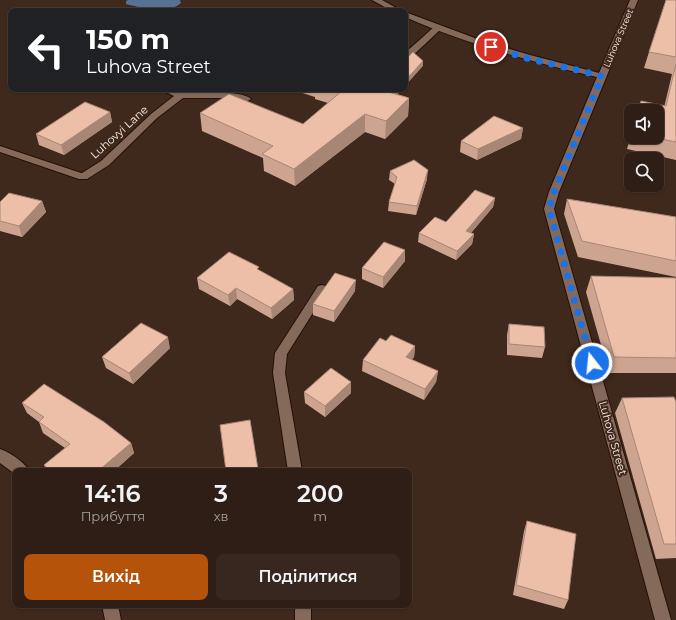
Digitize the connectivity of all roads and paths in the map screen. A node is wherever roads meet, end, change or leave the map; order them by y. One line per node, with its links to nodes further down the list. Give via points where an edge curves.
1 (376, 0): 3 (street)
2 (634, 0): 7 (street, Luhova Street)
3 (392, 8)
4 (408, 15): 5 (street, Luhova Street)
5 (437, 29): 6 (street); 7 (street, Luhova Street, via 526,58)
6 (408, 55)
7 (602, 76): 20 (street, Luhova Street, via 549,209)
8 (172, 92): 9 (street)
9 (181, 95): 10 (street, via 220,95); 11 (street, Luhovyi Lane, via 154,116 105,164 83,177)
10 (246, 99)
11 (0, 150)
12 (322, 289): 15 (street, via 281,353 279,361)
13 (0, 455): 14 (street)
14 (18, 468)
15 (295, 468)
16 (111, 608): 18 (street)
17 (303, 608): 19 (street)
18 (113, 620)
19 (303, 620)
20 (663, 620)

